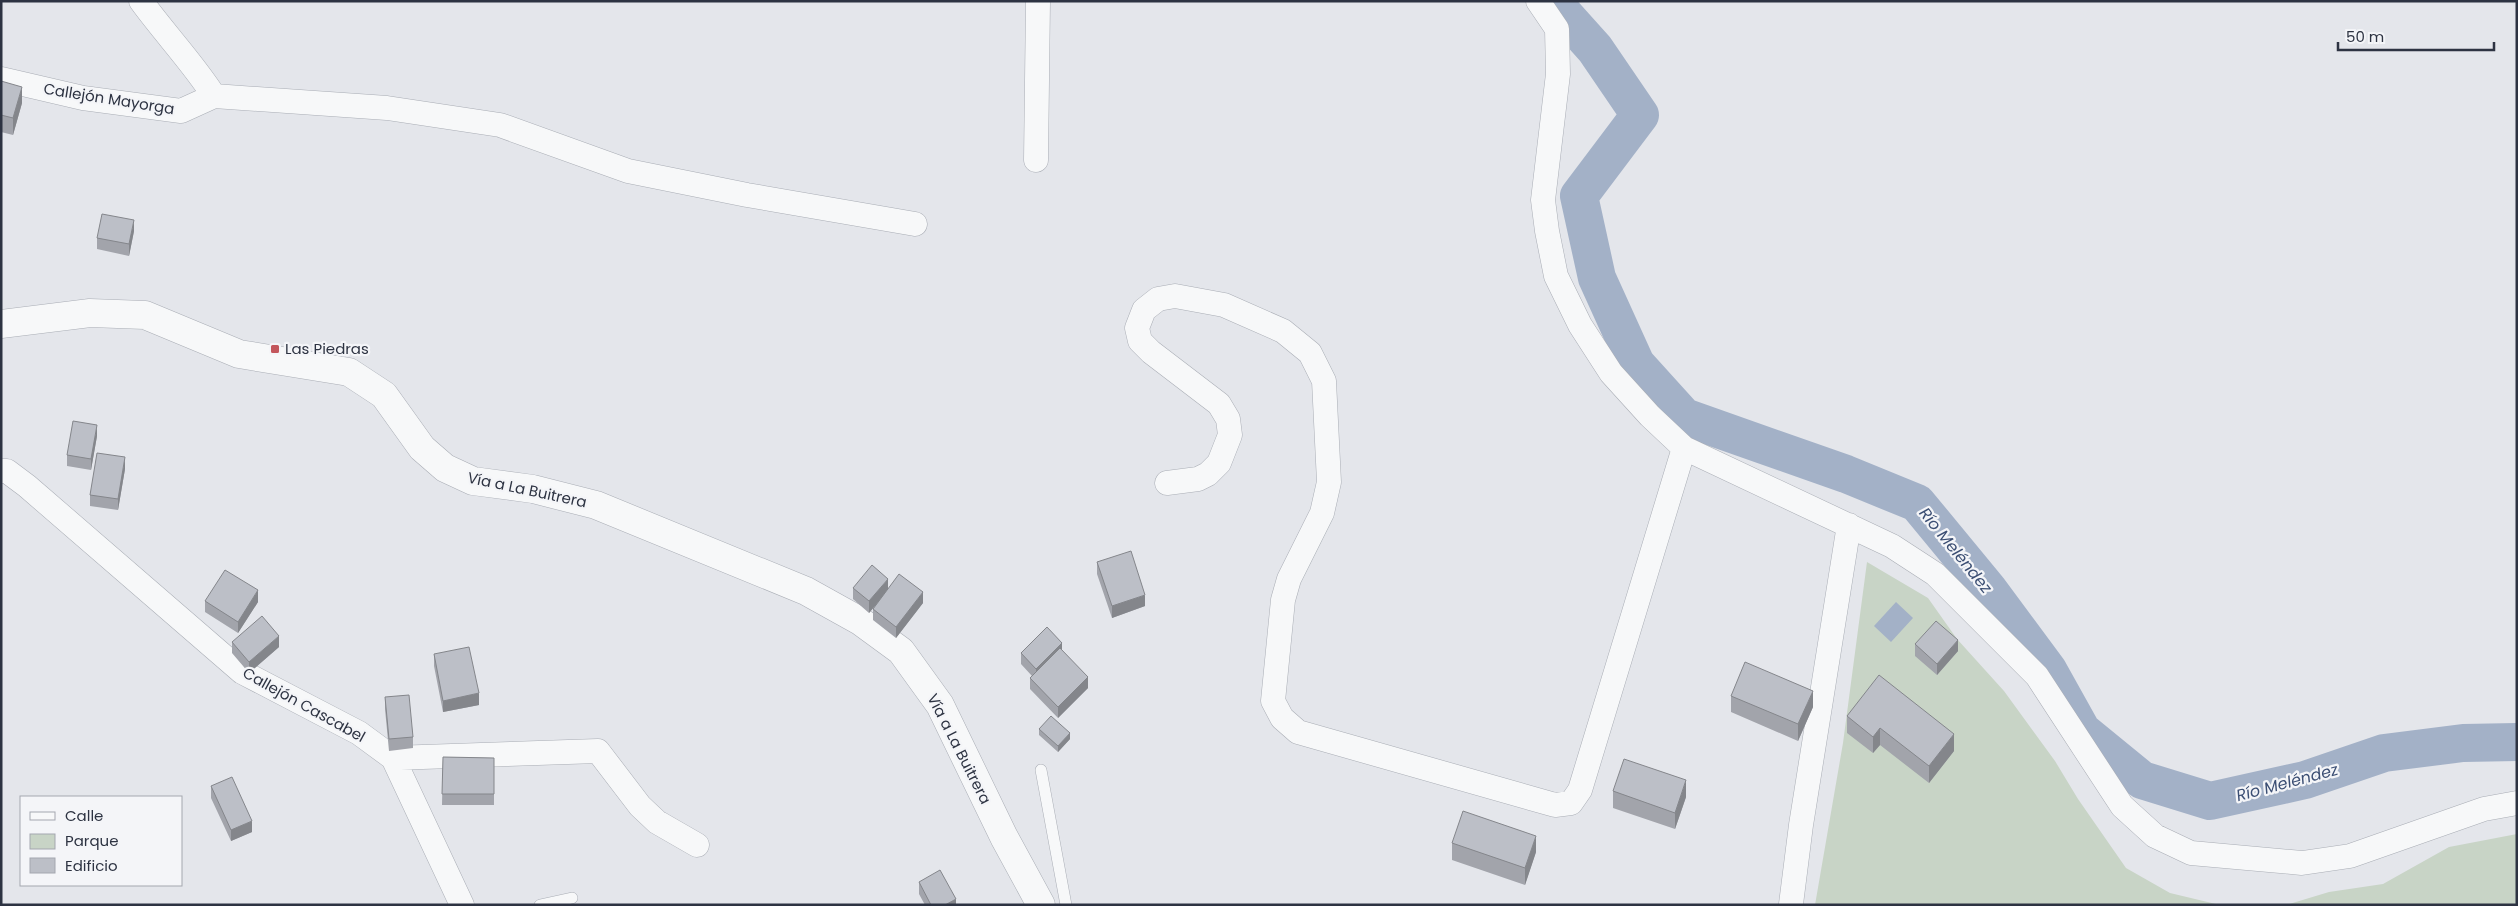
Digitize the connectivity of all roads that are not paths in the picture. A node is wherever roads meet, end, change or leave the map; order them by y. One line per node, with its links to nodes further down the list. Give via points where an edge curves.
1 (141, 1): 5 (street)
2 (1038, 1): 6 (street)
3 (1538, 1): 9 (street, via 1557,29 1558,74 1542,200 1556,276 1580,325 1611,373)
4 (1, 79): 5 (street, Callejón Mayorga, via 83,98 181,111)
5 (214, 96): 7 (street, via 387,108 500,125 628,171)
6 (1036, 160)
7 (915, 224)
8 (1, 324): 21 (street, Vía a La Buitrera, via 90,313 145,315 239,354 349,372 384,395 422,448 445,468 459,475 473,481 532,489 596,505 806,591 860,621 901,651 940,705)
9 (1684, 448): 11 (street, via 1580,790 1571,802 1556,804 1298,732 1282,718 1273,700 1283,600 1289,579 1322,513 1328,482 1324,382 1310,353 1283,331 1224,305 1175,296 1158,299 1144,310 1137,328 1140,341 1219,404 1228,419 1230,435 1219,463 1198,479); 12 (street)
10 (1, 471): 13 (street, Callejón Cascabel, via 7,471 27,486 242,672 359,733)
11 (1167, 483)
12 (1849, 525): 15 (street, via 1892,546 1935,574 2037,676 2122,806 2155,836 2191,854 2302,863 2350,856 2484,809); 18 (street)
13 (393, 758): 16 (street, via 598,752 640,806 657,822); 19 (street, Callejón Cascabel)
14 (1041, 770): 22 (lane)
15 (2517, 803)
16 (697, 845)
17 (572, 898): 20 (lane)
18 (1790, 904)
19 (462, 905)
20 (540, 905)
21 (1041, 905)
22 (1066, 905)

